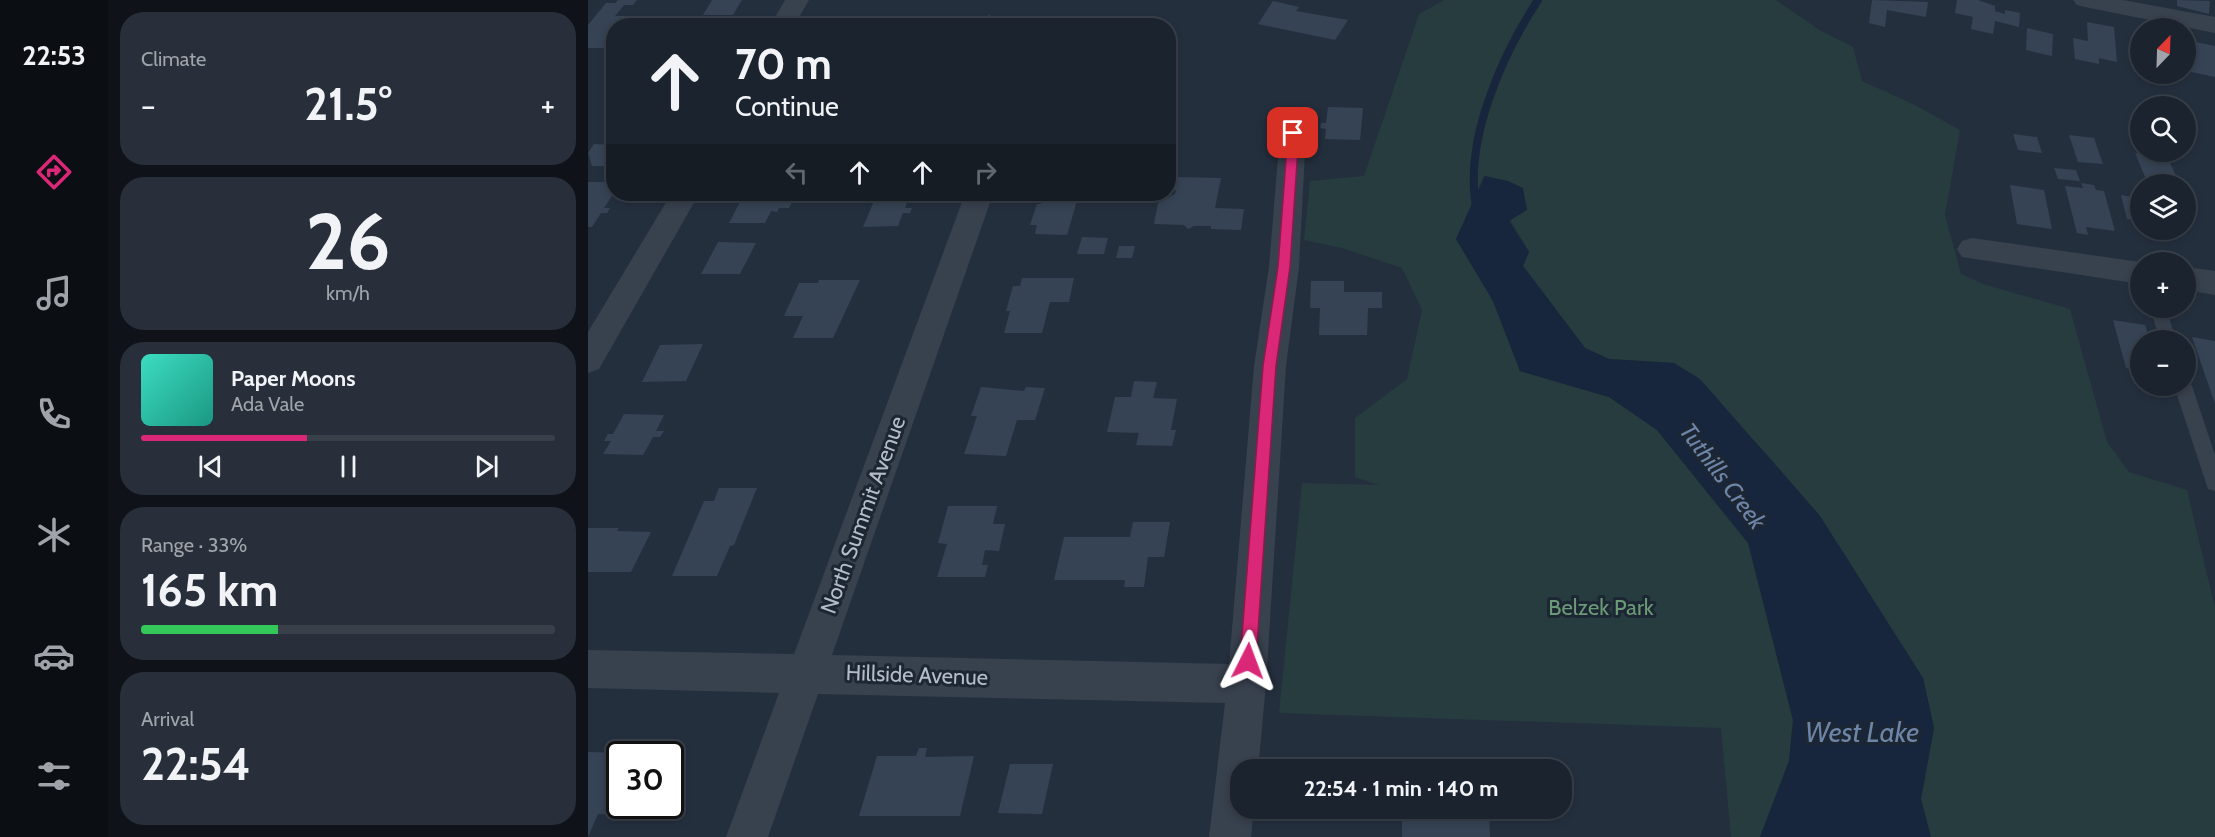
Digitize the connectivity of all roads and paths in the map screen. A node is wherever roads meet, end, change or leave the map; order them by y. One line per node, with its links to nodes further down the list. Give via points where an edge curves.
1 (797, 0): 3 (street)
2 (2085, 0): 4 (street)
3 (787, 18)
4 (2215, 25)
5 (1293, 133): 17 (street, via 1284,267 1270,366)
6 (681, 201): 12 (street)
7 (976, 201): 16 (street, North Summit Avenue)
8 (1972, 249): 9 (street)
9 (2130, 272)
10 (2196, 280): 11 (street)
11 (2215, 283)
12 (588, 360)
13 (2186, 396): 14 (lane)
14 (2215, 483)
15 (588, 669): 16 (street, Hillside Avenue)
16 (807, 672): 17 (street, Hillside Avenue); 18 (street, North Summit Avenue)
17 (1247, 684): 19 (street)
18 (747, 837)
19 (1230, 837)

